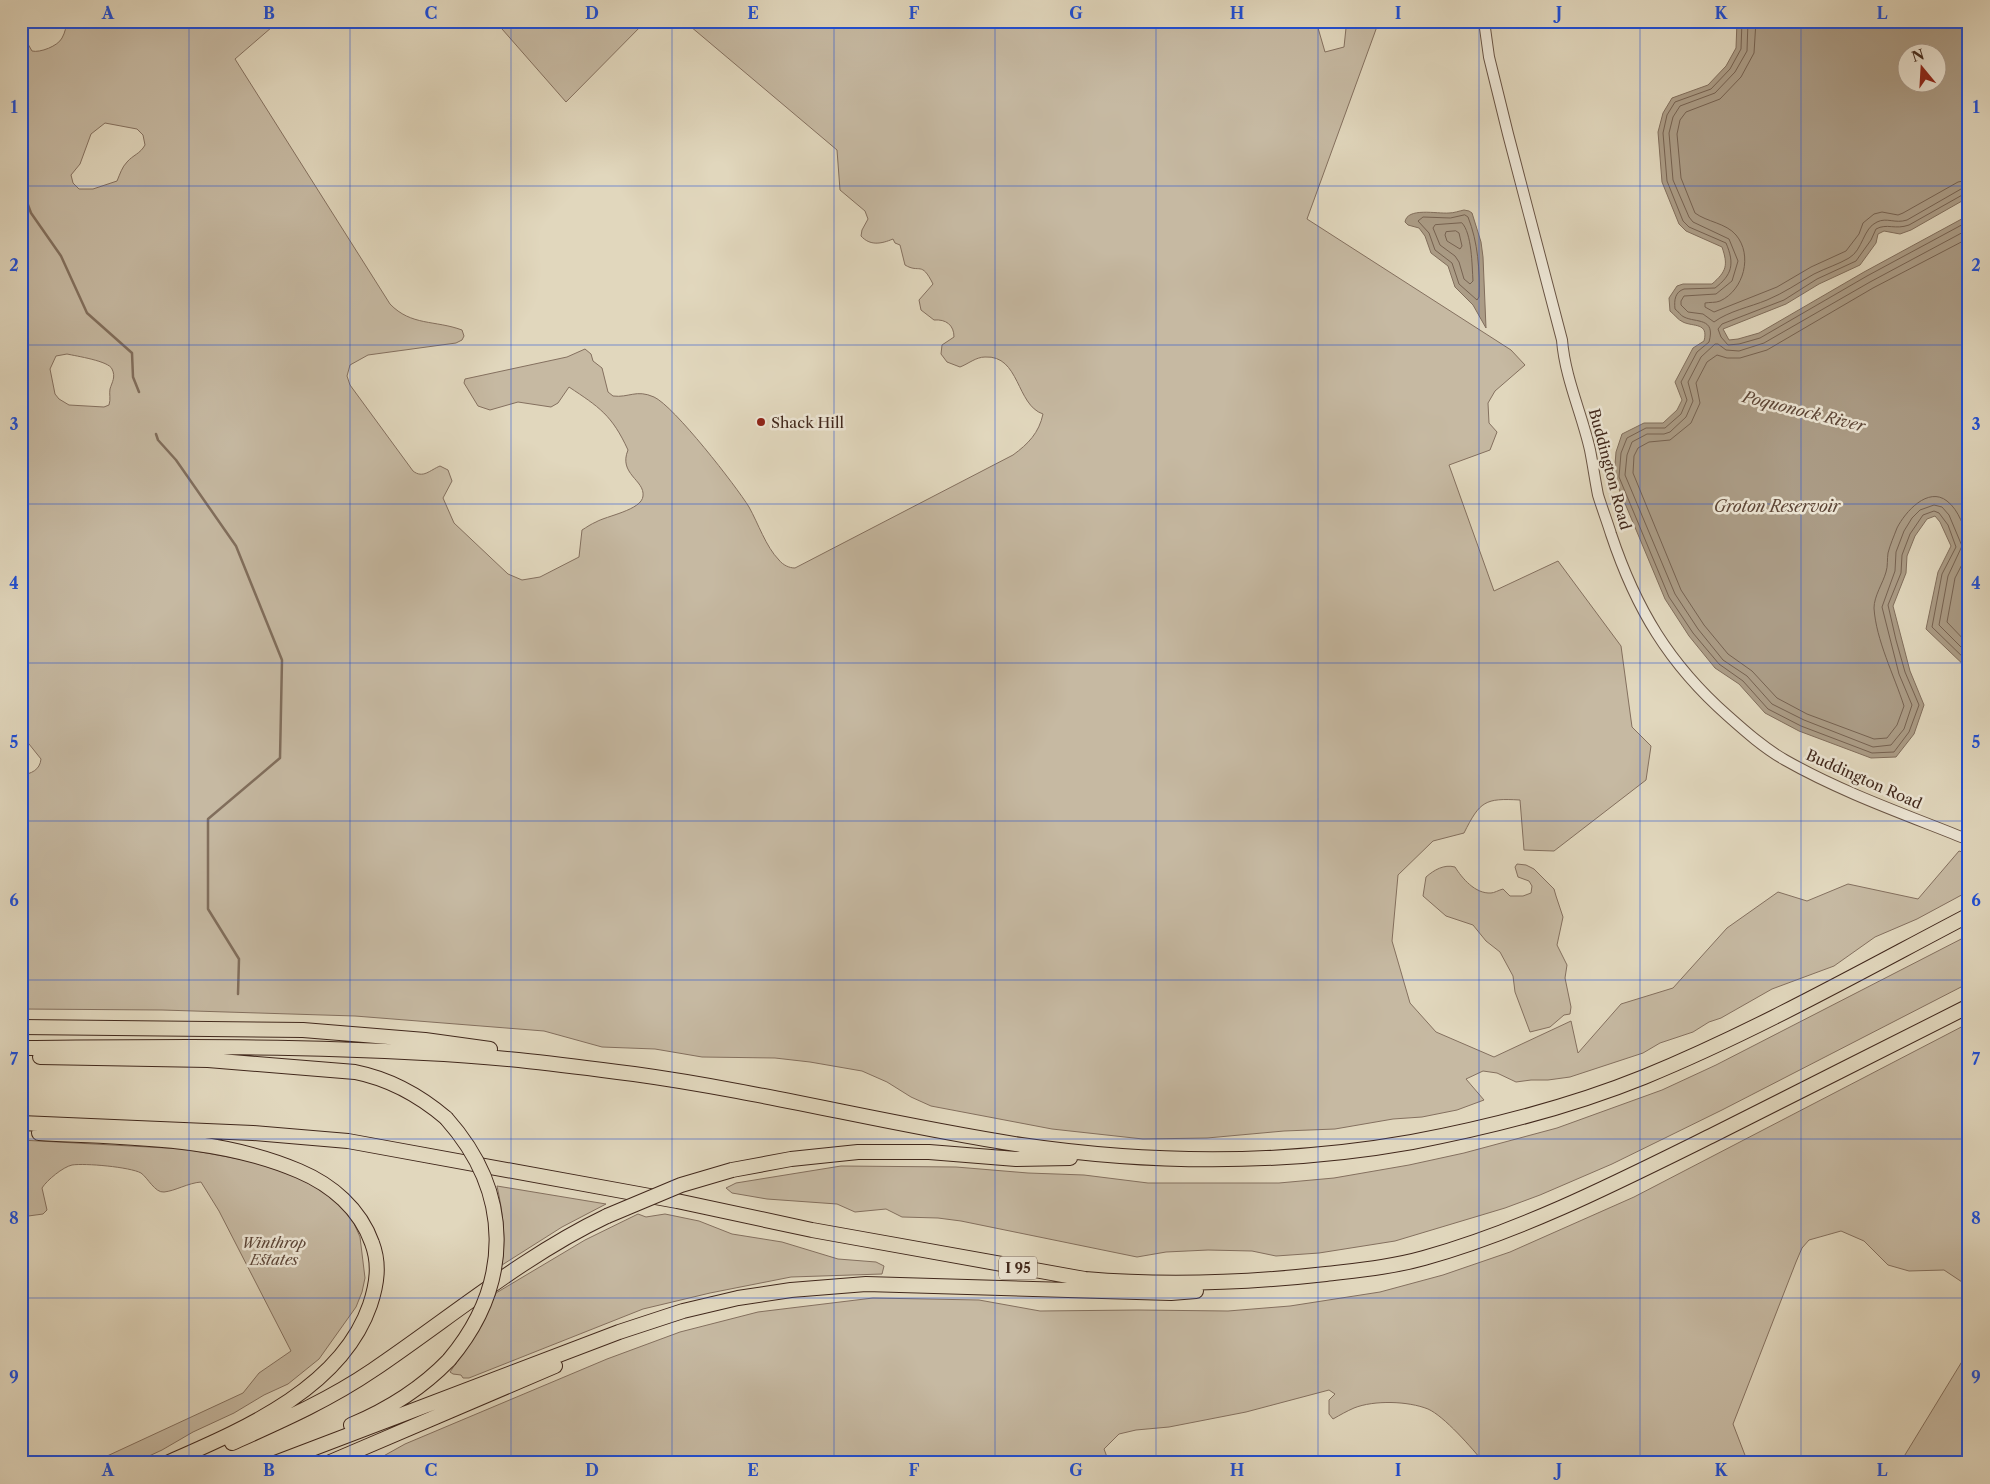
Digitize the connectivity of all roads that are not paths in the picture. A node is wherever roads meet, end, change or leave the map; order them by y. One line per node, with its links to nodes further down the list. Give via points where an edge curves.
1 (1484, 21): 2 (street, Buddington Road, via 1498,96 1599,496 1622,566 1654,631 1687,675 1714,703 1750,736 1783,759 1832,785)
2 (1969, 840)
3 (1969, 915): 11 (highway, via 1686,1059 1550,1109 1428,1139 1332,1153 1248,1160)
4 (1969, 1006): 12 (highway, I 95, via 1579,1200 1474,1242)
5 (21, 1027): 8 (highway, via 226,1028 352,1033 572,1058)
6 (21, 1048): 8 (highway, via 419,1052)
7 (21, 1057): 16 (highway, bridge, via 208,1060 355,1072 406,1090 434,1108 466,1144 489,1191 496,1232 494,1268 484,1306 467,1338 423,1385 388,1408)
8 (643, 1076): 11 (highway, via 1022,1145)
9 (21, 1123): 12 (highway, I 95, via 253,1133 348,1141 1085,1279 1226,1283)
10 (21, 1132): 14 (highway, via 178,1142 227,1149 273,1161 300,1171 334,1191 359,1216 368,1232 376,1252 377,1281 367,1314 345,1348 315,1380 282,1406)
11 (1138, 1157): 15 (highway, bridge, via 1016,1159 929,1152 858,1152 791,1159 732,1170 681,1185 607,1216 529,1259 341,1390)
12 (1376, 1268): 13 (highway, via 1281,1285 1171,1293 866,1284 791,1290)
13 (715, 1303): 17 (highway, via 619,1332); 18 (highway, via 658,1322)
14 (167, 1463)
15 (190, 1463)
16 (269, 1463)
17 (275, 1463)
18 (328, 1463)

